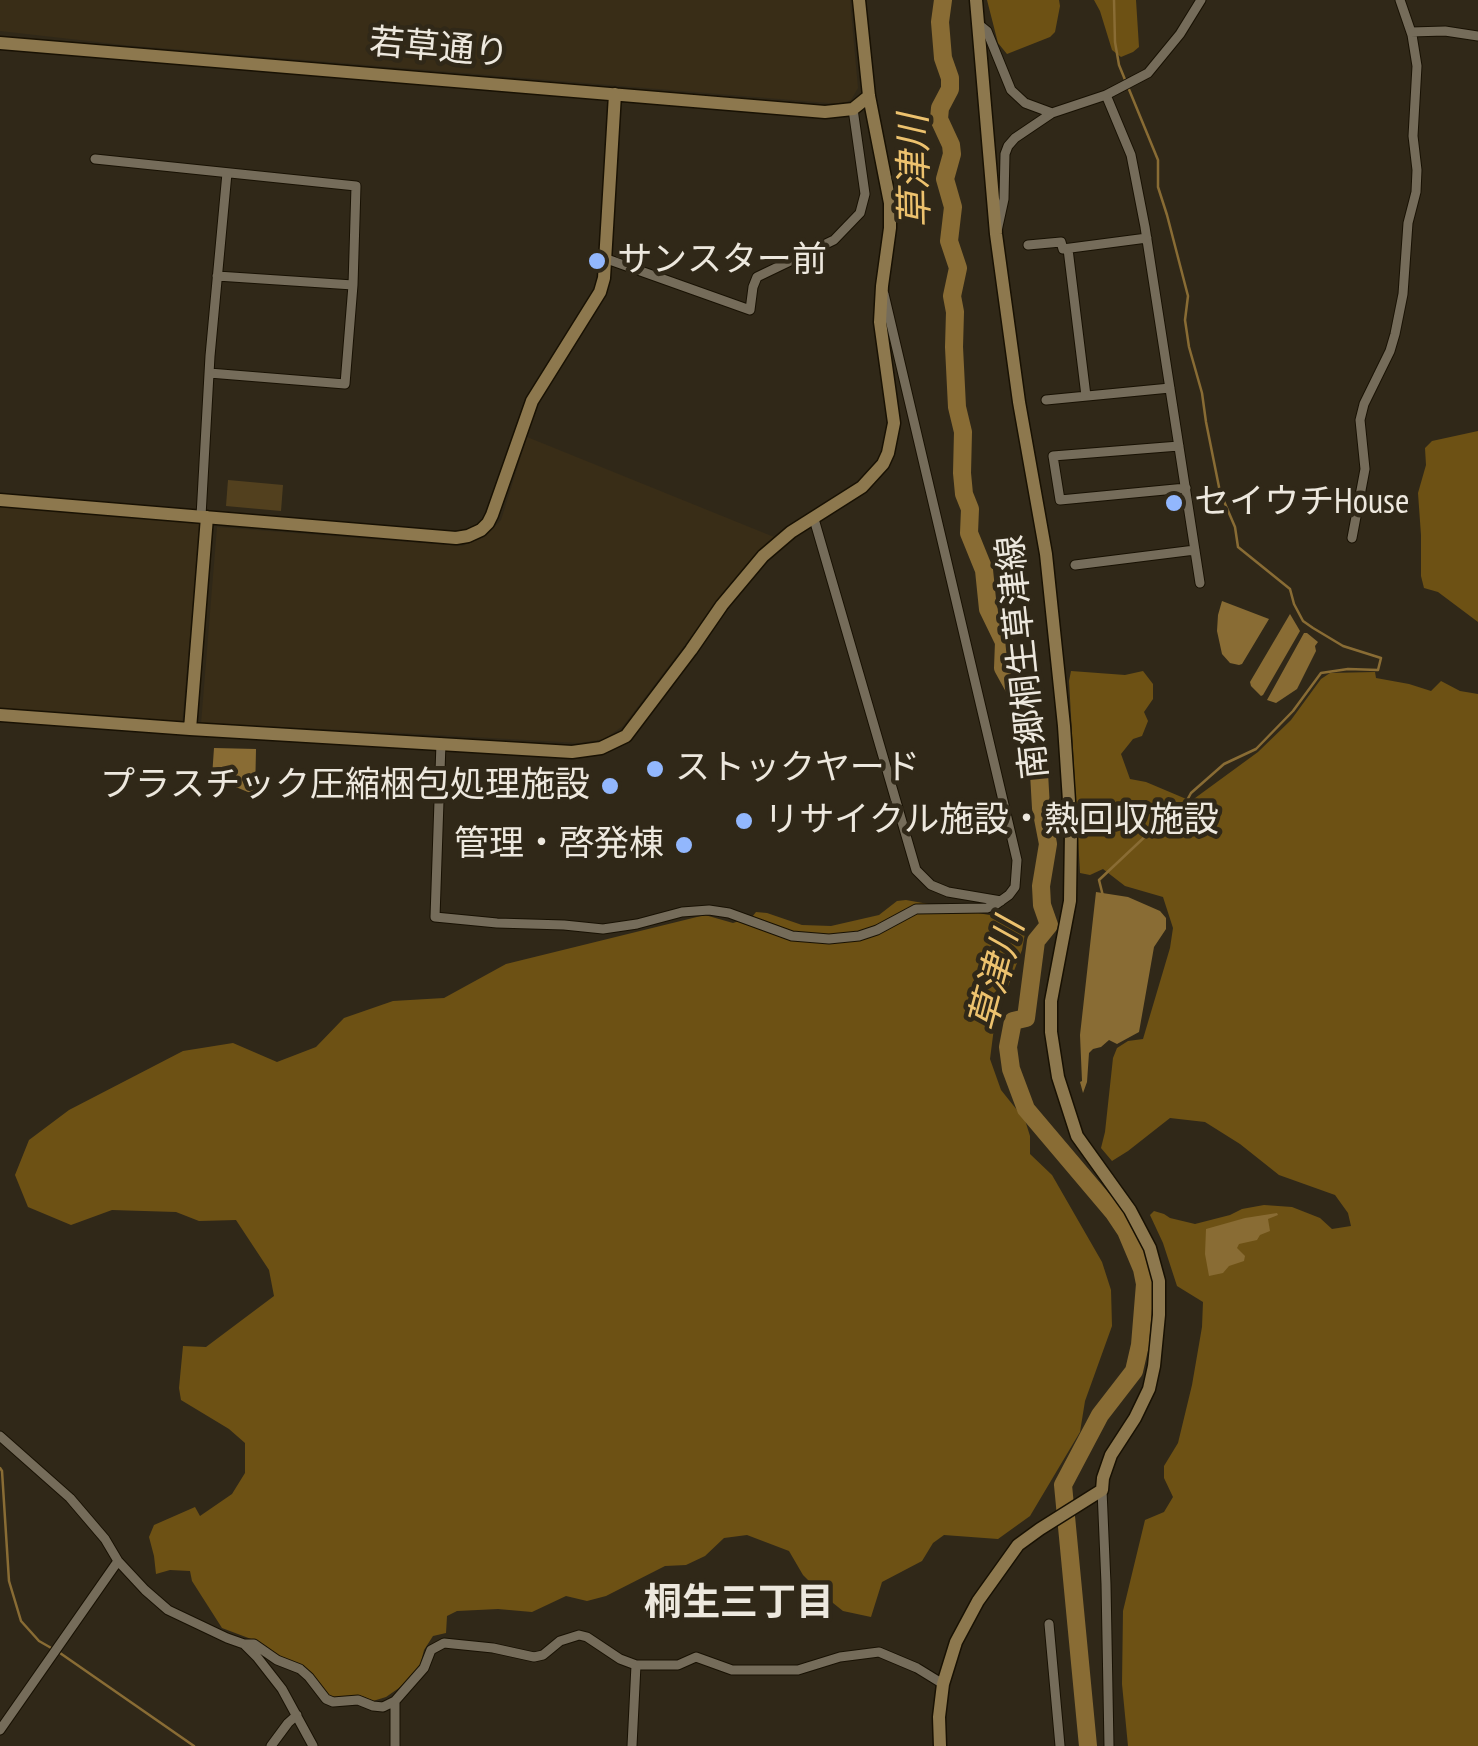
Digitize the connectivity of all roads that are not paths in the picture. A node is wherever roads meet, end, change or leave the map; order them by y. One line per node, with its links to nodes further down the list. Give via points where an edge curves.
1 (859, 0): 11 (street)
2 (976, 0): 5 (street, 南郷桐生草津線)
3 (1202, 0): 10 (street, via 1148,73)
4 (1400, 0): 6 (street)
5 (978, 24): 13 (street, via 1011,90); 16 (street, 南郷桐生草津線)
6 (1411, 32): 7 (street); 33 (street, via 1416,192 1395,334 1360,420 1365,469)
7 (1478, 36)
8 (0, 43): 9 (street, 若草通り)
9 (615, 94): 12 (street, 若草通り); 20 (street)
10 (1106, 95): 13 (street); 17 (street, via 1132,156)
11 (869, 96): 12 (street); 23 (street, via 890,203)
12 (853, 109): 20 (street, via 866,194 860,213 834,240 757,277 750,310)
13 (1052, 113): 16 (street, via 1008,146)
14 (94, 160): 15 (street)
15 (227, 173): 21 (street); 22 (street, via 356,186)
16 (996, 234): 42 (street, 南郷桐生草津線, via 1046,554 1064,726 1070,901 1051,1001 1058,1077 1077,1136 1130,1210 1159,1281 1149,1389 1111,1456)
17 (1147, 238): 19 (street); 25 (street)
18 (1028, 246): 19 (street, via 1061,242)
19 (1068, 249): 26 (street)
20 (604, 258): 31 (street, via 600,292 532,401 492,515 480,530 456,538)
21 (217, 276): 22 (street); 24 (street)
22 (353, 285): 24 (street, via 345,384)
23 (882, 286): 32 (street, via 880,322 894,424 888,453 862,487); 40 (street, via 1018,860 1015,887)
24 (209, 372): 31 (street)
25 (1170, 388): 26 (street); 28 (street)
26 (1086, 396): 27 (street)
27 (1046, 400)
28 (1179, 446): 29 (street); 29 (street, via 1053,456 1060,500)
29 (1186, 488): 34 (street)
30 (0, 500): 31 (street)
31 (204, 517): 38 (street)
32 (814, 519): 39 (street, via 742,579 626,736 572,752); 40 (street, via 916,870 948,892)
33 (1352, 538)
34 (1196, 550): 35 (street); 36 (street)
35 (1075, 565)
36 (1200, 583)
37 (0, 715): 38 (street)
38 (190, 729): 39 (street)
39 (441, 744): 40 (street, via 435,918 603,929 709,910 792,936 829,940 876,930 916,909 987,908)
40 (1002, 900)
41 (0, 1436): 43 (street, via 70,1498)
42 (1102, 1490): 47 (street, via 1018,1545 978,1601); 57 (street)
43 (118, 1561): 45 (street, via 168,1610); 50 (street)
44 (1049, 1624): 56 (street)
45 (244, 1644): 48 (street, via 300,1669 333,1702 383,1707); 49 (street)
46 (636, 1665): 47 (street, via 678,1665 696,1657 732,1670 798,1670 879,1652); 48 (street, via 579,1635 534,1657 444,1643); 54 (street)
47 (942, 1684): 55 (street)
48 (395, 1701): 53 (street)
49 (298, 1714): 51 (street); 52 (street)
50 (0, 1730)
51 (272, 1746)
52 (313, 1746)
53 (394, 1746)
54 (632, 1746)
55 (940, 1746)
56 (1060, 1746)
57 (1110, 1746)

